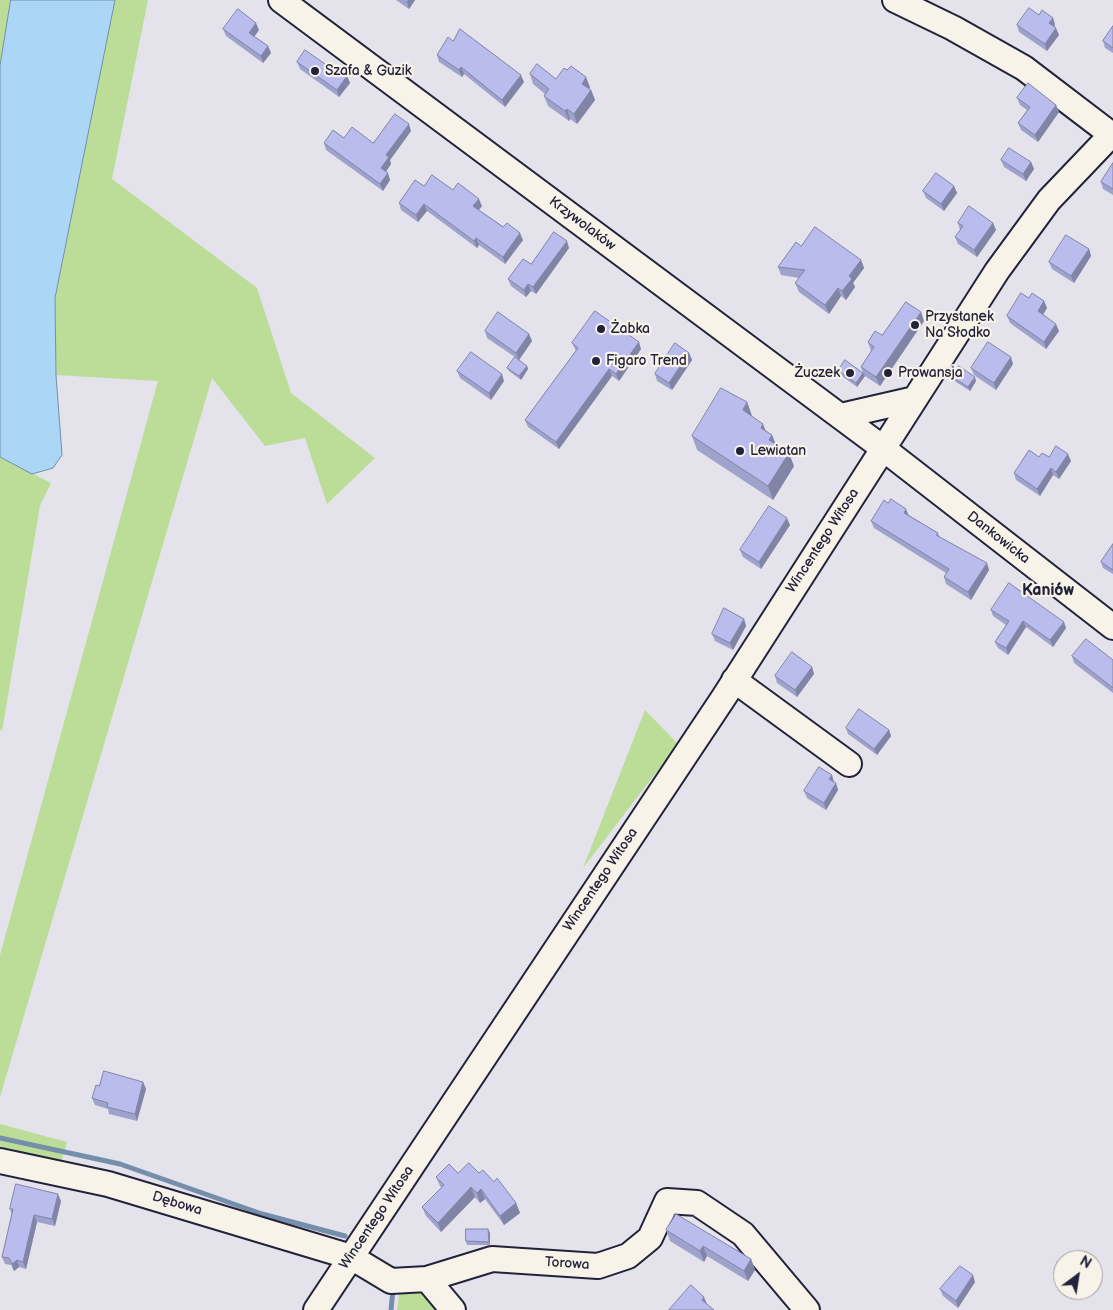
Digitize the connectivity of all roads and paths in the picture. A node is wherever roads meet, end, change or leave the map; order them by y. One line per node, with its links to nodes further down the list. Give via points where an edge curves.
1 (281, 0): 5 (street, Krzywolaków)
2 (895, 0): 3 (street, via 1024,68)
3 (1112, 134): 4 (street, Wincentego Witosa, via 1075,171 1025,231)
4 (915, 398): 5 (street); 6 (street, Wincentego Witosa)
5 (840, 416): 6 (street, Krzywolaków)
6 (883, 448): 7 (street, Dankowicka); 8 (street, Wincentego Witosa)
7 (1113, 627)
8 (734, 680): 9 (street); 11 (street, Wincentego Witosa)
9 (849, 764)
10 (0, 1161): 11 (street, Dębowa, via 108,1184)
11 (351, 1257): 12 (street, Torowa, via 391,1281); 13 (street, Wincentego Witosa)
12 (427, 1279): 14 (street); 15 (street, Torowa, via 492,1259 598,1266 628,1256 650,1238 667,1201 697,1203 743,1234)
13 (316, 1310)
14 (453, 1310)
15 (807, 1310)

